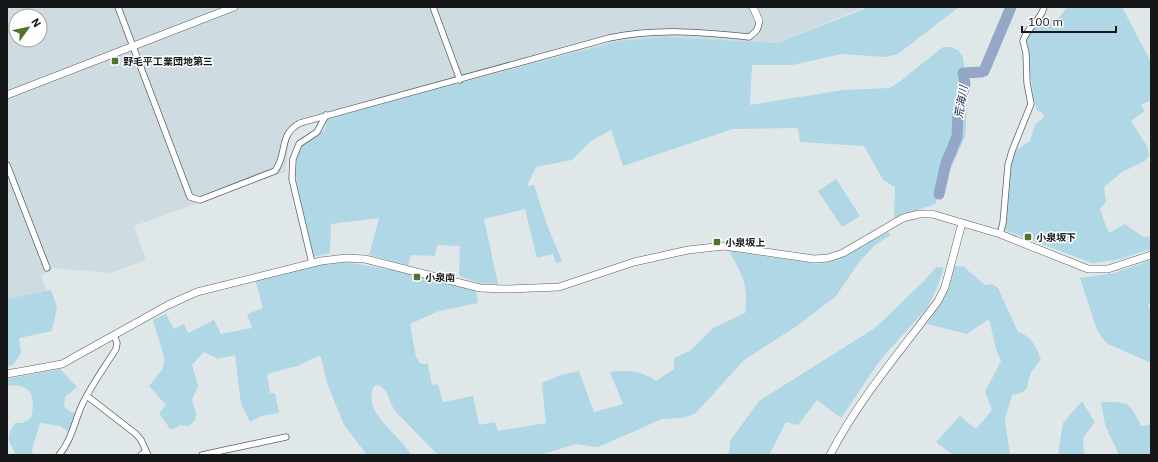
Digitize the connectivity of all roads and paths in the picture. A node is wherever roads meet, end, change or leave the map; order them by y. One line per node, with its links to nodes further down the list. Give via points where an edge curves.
1 (118, 7): 7 (street)
2 (234, 7): 7 (street)
3 (433, 7): 8 (street)
4 (754, 7): 6 (street)
5 (1044, 7): 13 (street, via 1041,18 1028,30 1023,41 1031,104 1008,165)
6 (759, 21): 8 (street, via 756,32 749,36 694,31 631,34)
7 (133, 46): 9 (street); 10 (street, via 190,197 200,200 275,171 282,161 285,138 290,128)
8 (460, 80): 10 (street)
9 (7, 95)
10 (326, 115): 15 (street, via 317,132 299,144 293,159 292,179)
11 (7, 165): 16 (street)
12 (962, 223): 13 (street); 15 (street, via 932,214 919,214 903,218 843,253 828,258 814,259 724,246 688,250 634,262 559,286 536,289 480,288 365,259 346,258); 25 (street, via 945,287 938,301 876,382)
13 (1000, 234): 14 (street, via 1083,267 1097,270 1122,266)
14 (1151, 255)
15 (312, 263): 17 (street, via 196,292)
16 (46, 268)
17 (114, 335): 18 (street, via 62,364); 19 (street, via 116,349)
18 (7, 374)
19 (87, 396): 21 (street, via 136,434); 22 (street, via 69,440)
20 (286, 437): 24 (street)
21 (147, 453): 23 (street)
22 (59, 455)
23 (141, 455)
24 (202, 455)
25 (830, 455)

